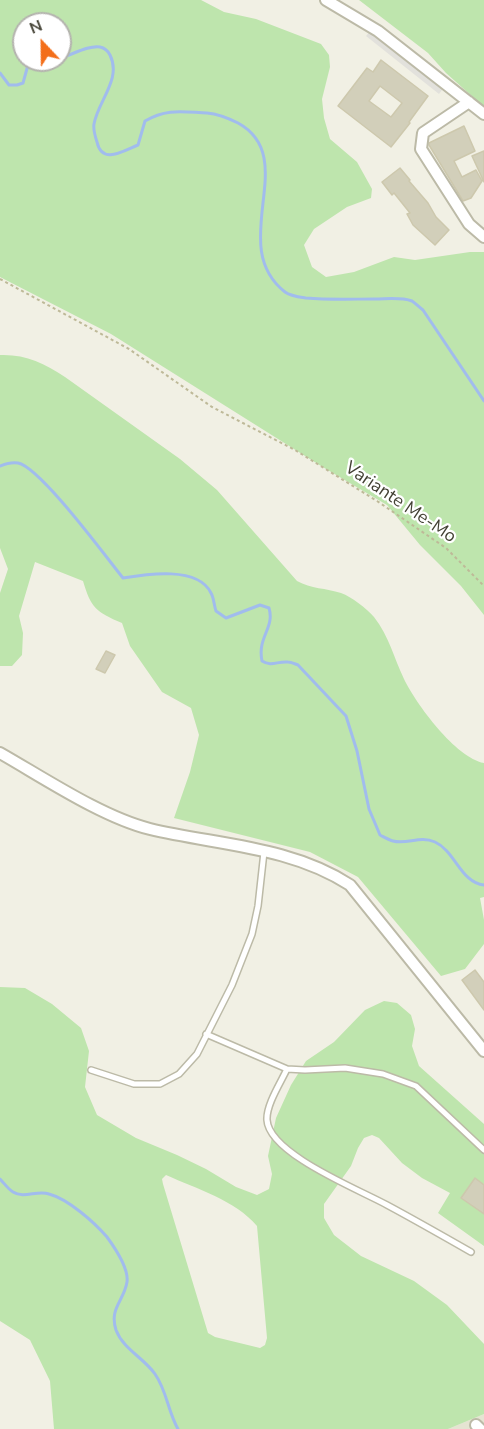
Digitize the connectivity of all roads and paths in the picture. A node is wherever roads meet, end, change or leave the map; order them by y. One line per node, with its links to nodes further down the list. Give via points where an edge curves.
1 (326, 0): 2 (street, via 378,31)
2 (469, 102): 3 (street); 4 (street, via 423,133 420,148 469,224)
3 (484, 114)
4 (484, 237)
5 (0, 279): 6 (path, Variante Me-Mo, via 129,349 212,407 295,450 414,524 446,548)
6 (484, 586)
7 (0, 753): 8 (street, via 111,815 149,829)
8 (264, 852): 9 (lane, via 252,934 232,986); 10 (street, via 309,863 350,885)
9 (206, 1034): 11 (lane); 12 (lane, via 197,1054 179,1074 160,1084 134,1084)
10 (484, 1051)
11 (287, 1069): 13 (lane, via 345,1068 383,1074 416,1086); 14 (lane, via 271,1101 267,1120 273,1135 323,1174)
12 (91, 1070)
13 (484, 1150)
14 (471, 1252)

